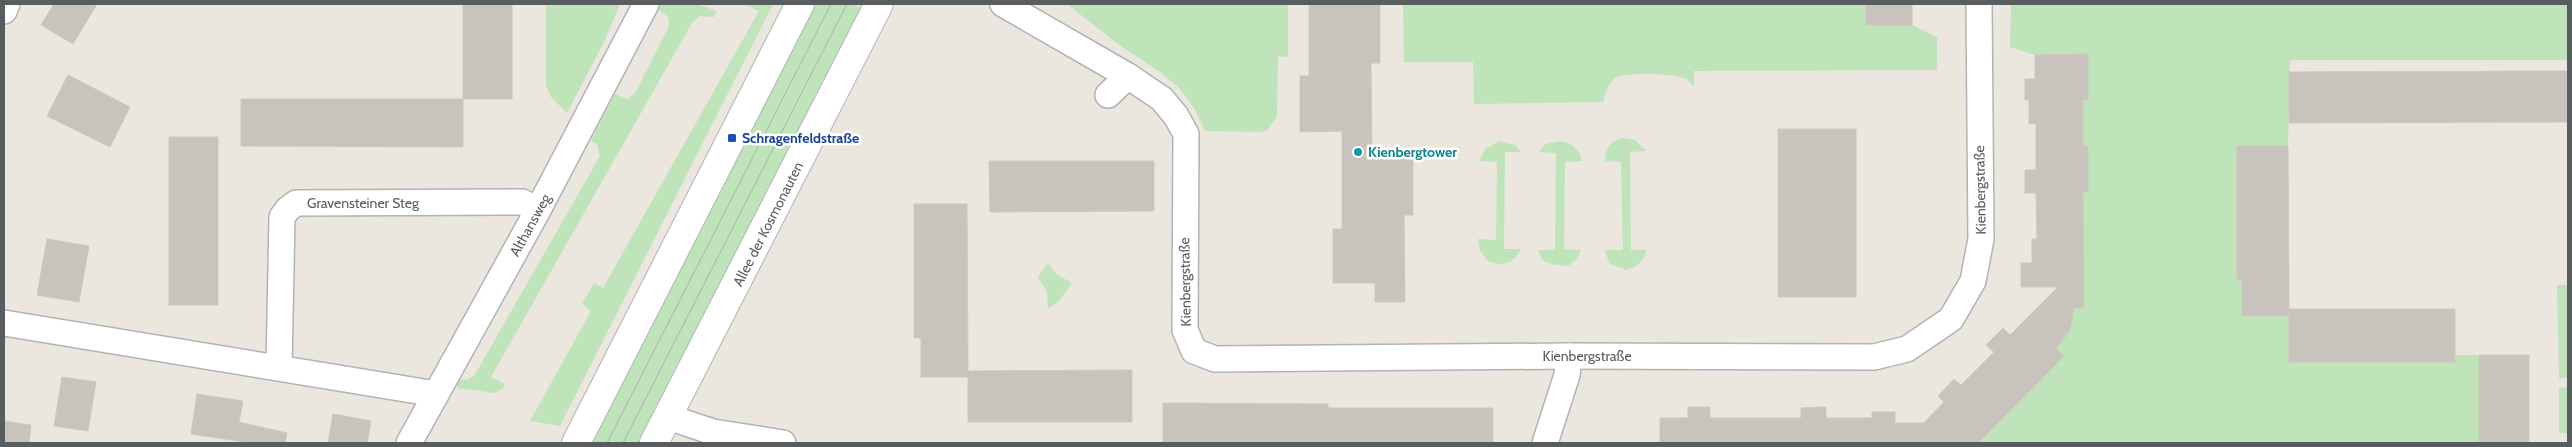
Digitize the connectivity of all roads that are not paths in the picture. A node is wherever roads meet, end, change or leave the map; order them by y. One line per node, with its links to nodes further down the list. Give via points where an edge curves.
1 (7, 4): 7 (street)
2 (646, 4): 10 (street, Althansweg)
3 (800, 4): 17 (main road)
4 (879, 4): 15 (main road, Allee der Kosmonauten)
5 (1003, 4): 8 (street, Kienbergstraße)
6 (1979, 4): 12 (street, Kienbergstraße, via 1982,240 1973,280 1951,319 1907,350 1874,357)
7 (4, 11)
8 (1128, 76): 9 (street); 12 (street, Kienbergstraße, via 1162,99 1186,134 1184,330 1194,351 1216,359)
9 (1108, 95)
10 (538, 210): 13 (street, Gravensteiner Steg, via 522,202 296,203 282,217); 14 (street, Althansweg)
11 (4, 323): 13 (street)
12 (1568, 356): 20 (street, via 1567,375)
13 (279, 367): 14 (street)
14 (436, 394): 16 (street, Althansweg)
15 (668, 417): 18 (main road, Allee der Kosmonauten); 19 (street, via 712,432)
16 (409, 443)
17 (576, 443)
18 (654, 443)
19 (783, 443)
20 (1545, 443)

